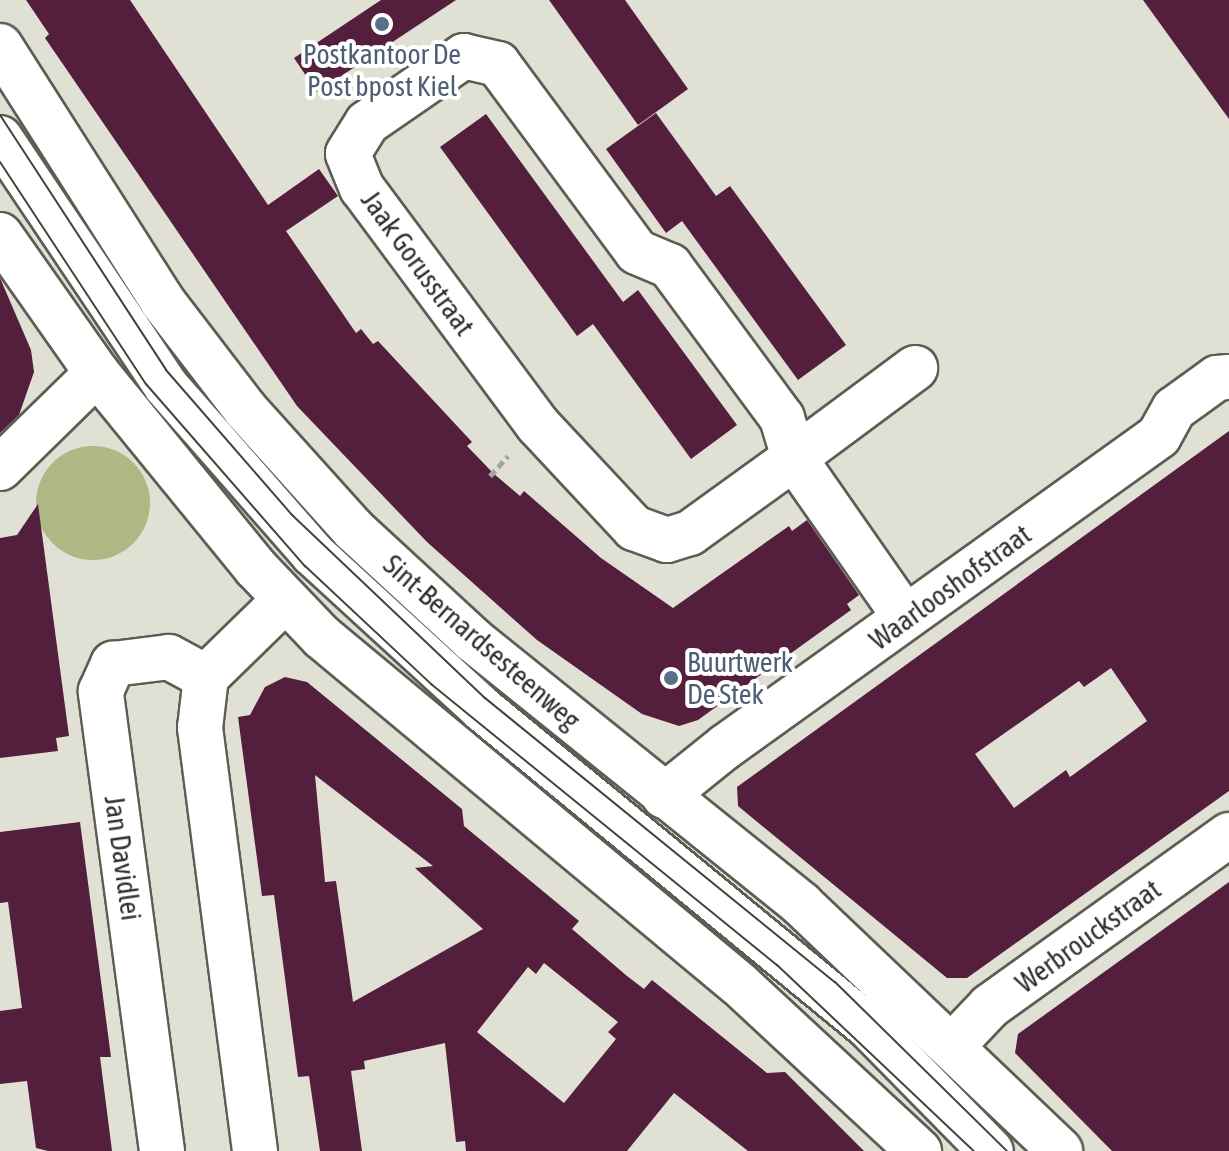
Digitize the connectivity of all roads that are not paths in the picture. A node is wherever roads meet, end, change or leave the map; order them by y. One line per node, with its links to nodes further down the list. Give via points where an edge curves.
1 (0, 46): 12 (street, Sint-Bernardsesteenweg, via 163,302 284,453 412,587)
2 (0, 138): 18 (street, via 166,386 313,554 450,682 866,1024)
3 (0, 235): 5 (street)
4 (915, 368): 7 (street, Jaak Gorusstraat)
5 (97, 373): 8 (street); 9 (street)
6 (1229, 377): 10 (street, Waarlooshofstraat, via 1217,378 1174,409 1159,436)
7 (794, 458): 7 (street, Jaak Gorusstraat, via 690,533 667,540 634,528 538,425 362,188 348,154 367,123 464,56 498,64 637,252 670,266 782,418); 10 (street, Jaak Gorusstraat)
8 (0, 468)
9 (285, 600): 11 (street); 17 (street, via 411,714 739,984)
10 (905, 617): 12 (street, Waarlooshofstraat)
11 (206, 677): 15 (street, Jan Davidlei, via 169,657 113,664 101,691); 16 (street, via 200,728)
12 (664, 796): 14 (street, Sint-Bernardsesteenweg, via 801,904)
13 (1229, 835): 14 (street, Werbrouckstraat, via 990,1006)
14 (954, 1044): 19 (street, Sint-Bernardsesteenweg)
15 (162, 1151)
16 (255, 1151)
17 (919, 1151)
18 (991, 1151)
19 (1060, 1151)

